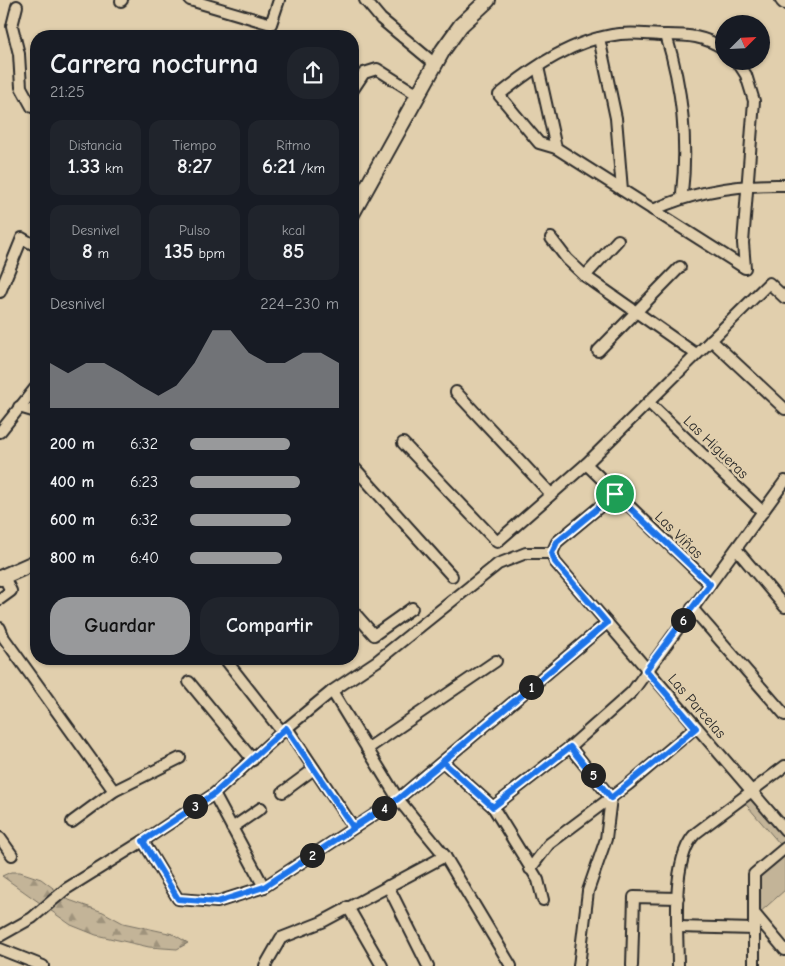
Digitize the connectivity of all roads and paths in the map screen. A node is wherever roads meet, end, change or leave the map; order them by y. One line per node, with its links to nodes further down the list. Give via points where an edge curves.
1 (190, 0): 2 (street, via 271,24)
2 (279, 0)
3 (365, 0): 7 (street)
4 (373, 0): 7 (street)
5 (488, 0): 11 (main road, via 461,25)
6 (17, 6): 16 (street, via 12,26 19,54 21,87)
7 (381, 19): 11 (street)
8 (666, 35): 9 (street, via 635,33); 10 (street, via 694,36); 21 (street, via 683,112)
9 (599, 38): 12 (street, via 568,49); 20 (street, via 616,118)
10 (715, 44)
11 (435, 64): 15 (main road)
12 (538, 66): 17 (street); 17 (street, via 499,95 539,143)
13 (742, 70): 19 (street, via 754,101)
14 (359, 79): 15 (street, via 364,73 377,69)
15 (418, 94): 22 (main road)
16 (30, 103)
17 (556, 148): 20 (street)
18 (785, 185): 19 (street)
19 (748, 186): 23 (street, via 694,195); 23 (street, via 743,243 745,268)
20 (622, 190): 23 (street)
21 (682, 194)
22 (359, 201)
23 (653, 210)
24 (551, 238): 28 (street)
25 (618, 240): 28 (street)
26 (30, 243): 29 (street, via 22,238)
27 (680, 267): 31 (street)
28 (585, 276): 31 (street)
29 (0, 292)
30 (785, 298): 32 (street, via 769,283)
31 (638, 312): 33 (street); 34 (street)
32 (711, 340): 34 (street); 39 (street)
33 (598, 351)
34 (696, 354): 37 (street)
35 (456, 392): 46 (street)
36 (30, 394): 38 (street)
37 (649, 403): 43 (street); 48 (street, Las Higueras)
38 (19, 408): 40 (street); 41 (street)
39 (785, 409)
40 (30, 411)
41 (0, 432)
42 (403, 443): 46 (street, via 498,542)
43 (586, 464): 46 (street); 47 (street, Las Viñas)
44 (359, 474): 52 (street)
45 (783, 487): 48 (street)
46 (552, 494)
47 (615, 494): 50 (street, via 557,542); 54 (street, Las Viñas)
48 (763, 512): 49 (street)
49 (736, 549): 54 (street); 58 (street)
50 (552, 553): 60 (street, Las Parcelas, via 555,562); 66 (street, via 526,554 498,564 377,661)
51 (30, 565): 53 (main road)
52 (452, 576)
53 (2, 578): 55 (street, via 11,591)
54 (710, 584): 57 (street)
55 (0, 599)
56 (412, 608): 59 (street, via 374,635)
57 (692, 608): 64 (street); 67 (street)
58 (785, 608)
59 (359, 618)
60 (607, 623): 64 (street, Las Parcelas); 74 (street)
61 (0, 628): 78 (street)
62 (496, 661): 71 (street)
63 (230, 665): 69 (street)
64 (646, 670): 68 (street, Las Parcelas); 70 (street, via 632,692)
65 (189, 682): 73 (street)
66 (332, 691): 69 (street); 71 (street)
67 (785, 715)
68 (696, 728): 77 (street, Las Parcelas); 81 (street)
69 (284, 730): 73 (street); 76 (street)
70 (570, 747): 81 (street); 83 (street)
71 (367, 750): 82 (street)
72 (180, 758): 78 (street)
73 (254, 760): 80 (street)
74 (443, 762): 82 (street); 83 (street)
75 (785, 766): 77 (street)
76 (314, 769): 79 (street); 86 (street)
77 (750, 790): 88 (street, Las Parcelas); 97 (street, via 688,841 682,857)
78 (114, 791): 85 (street)
79 (283, 792)
80 (214, 794): 87 (street); 90 (street)
81 (611, 798): 94 (street, via 549,844); 111 (street, via 606,839 588,891)
82 (398, 799): 86 (street); 93 (street)
83 (493, 807): 94 (street)
84 (261, 808): 87 (street)
85 (72, 822)
86 (353, 827): 96 (street)
87 (232, 828): 96 (street)
88 (785, 830)
89 (0, 838): 92 (street)
90 (143, 841): 96 (street, via 178,899 217,902); 103 (street, via 66,889 32,918)
91 (785, 848): 100 (street, via 754,874)
92 (12, 855)
93 (446, 856): 95 (street); 110 (street)
94 (530, 869): 98 (street, via 538,880)
95 (388, 886): 99 (street); 109 (street)
96 (264, 887)
97 (678, 898): 101 (street); 112 (street, via 634,898)
98 (543, 900)
99 (348, 907): 106 (street); 108 (street, via 322,922 281,938)
100 (754, 913): 102 (street); 105 (street)
101 (678, 927): 102 (street); 113 (street)
102 (754, 929): 114 (street)
103 (0, 936)
104 (0, 949): 107 (street)
105 (785, 950)
106 (378, 965)
107 (43, 966)
108 (266, 966)
109 (428, 966)
110 (511, 966)
111 (579, 966)
112 (632, 966)
113 (678, 966)
114 (754, 966)

